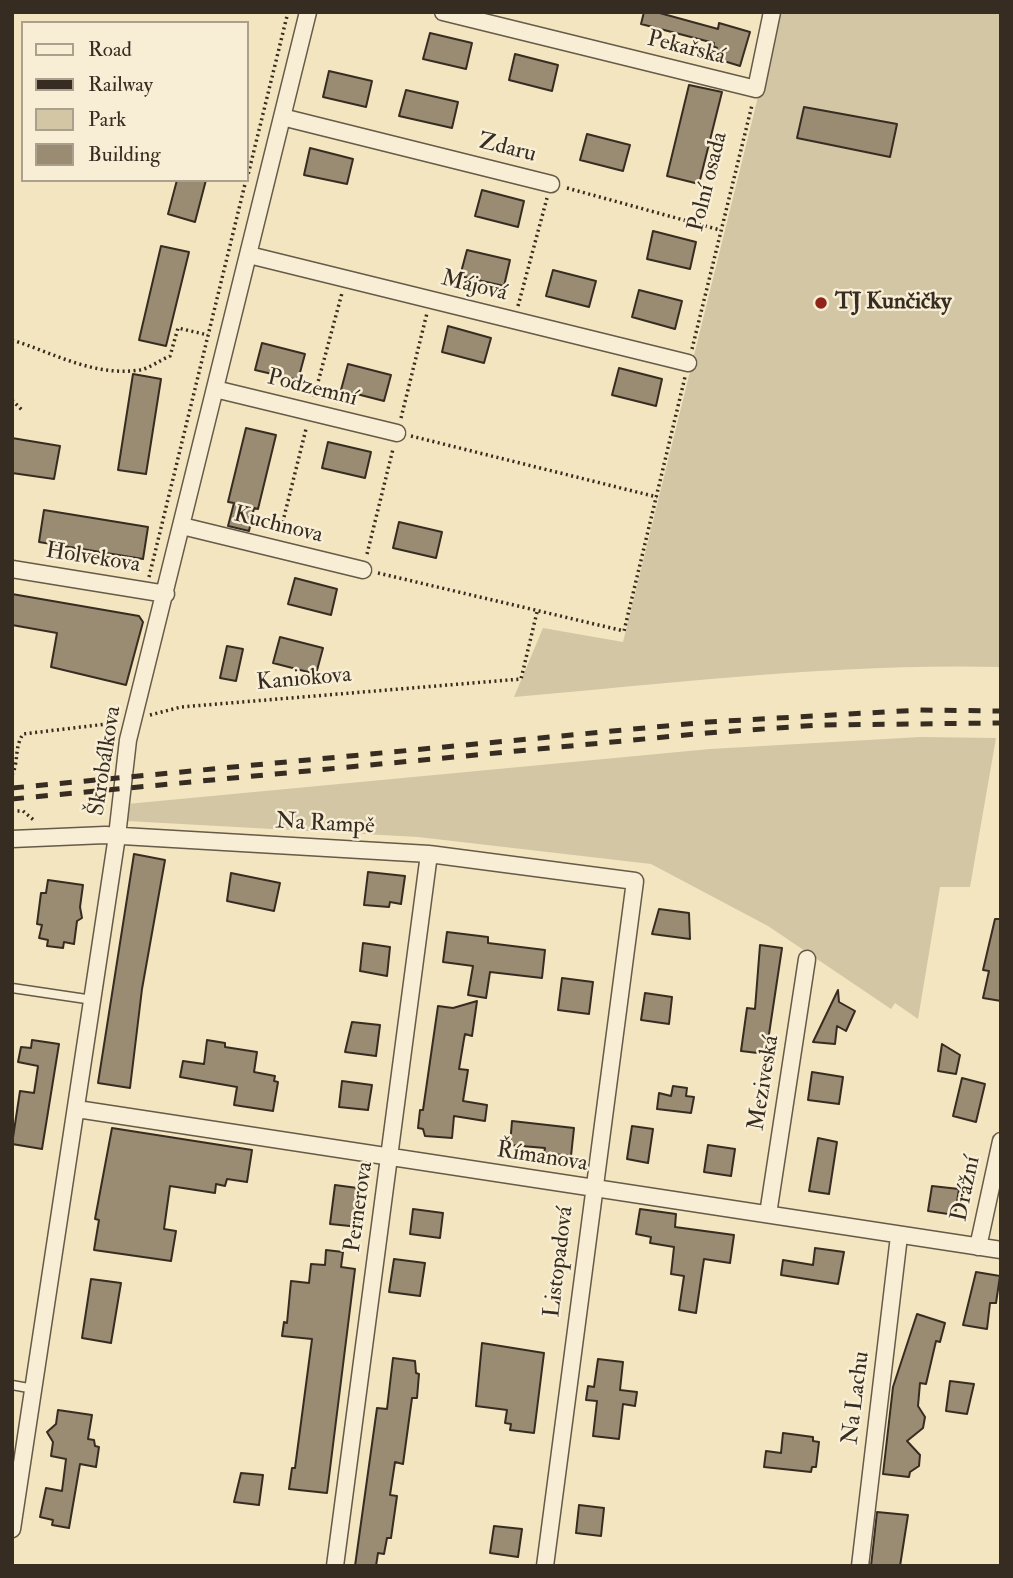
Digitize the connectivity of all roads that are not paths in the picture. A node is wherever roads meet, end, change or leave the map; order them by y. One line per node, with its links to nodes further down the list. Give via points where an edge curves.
1 (308, 12): 4 (street, Škrobálkova)
2 (443, 12): 3 (street, Pekařská, via 756,89)
3 (772, 12)
4 (282, 117): 5 (street, Zdaru); 6 (street, Škrobálkova)
5 (551, 184)
6 (248, 255): 7 (street, Májová); 8 (street, Škrobálkova)
7 (688, 363)
8 (215, 388): 9 (street, Podzemní); 10 (street, Škrobálkova)
9 (397, 433)
10 (182, 526): 12 (street, Kuchnova); 13 (street, Škrobálkova)
11 (12, 569): 13 (street, Holvekova)
12 (363, 570)
13 (166, 594): 14 (street, Škrobálkova, via 133,718)
14 (117, 836): 15 (street, Na Rampě); 16 (street, Na Rampě); 20 (street, Škrobálkova)
15 (12, 839)
16 (429, 854): 17 (street, Na Rampě); 23 (street, Pernerova)
17 (635, 881): 24 (street, Listopadová)
18 (807, 959): 25 (street, Meziveská)
19 (12, 988): 20 (lane)
20 (93, 1000): 21 (street, Škrobálkova)
21 (77, 1109): 23 (street, Římanova); 30 (street, Škrobálkova)
22 (1001, 1141): 27 (street, Drážní)
23 (390, 1157): 24 (street, Římanova); 32 (street, Pernerova)
24 (593, 1189): 25 (street, Římanova); 33 (street, Listopadová)
25 (768, 1214): 26 (street, Římanova)
26 (899, 1236): 27 (street, Římanova); 34 (street, Na Lachu)
27 (978, 1247): 28 (street, Římanova)
28 (1001, 1250)
29 (12, 1385): 30 (lane)
30 (34, 1389): 31 (street, Škrobálkova)
31 (12, 1530)
32 (335, 1566)
33 (545, 1566)
34 (860, 1566)

